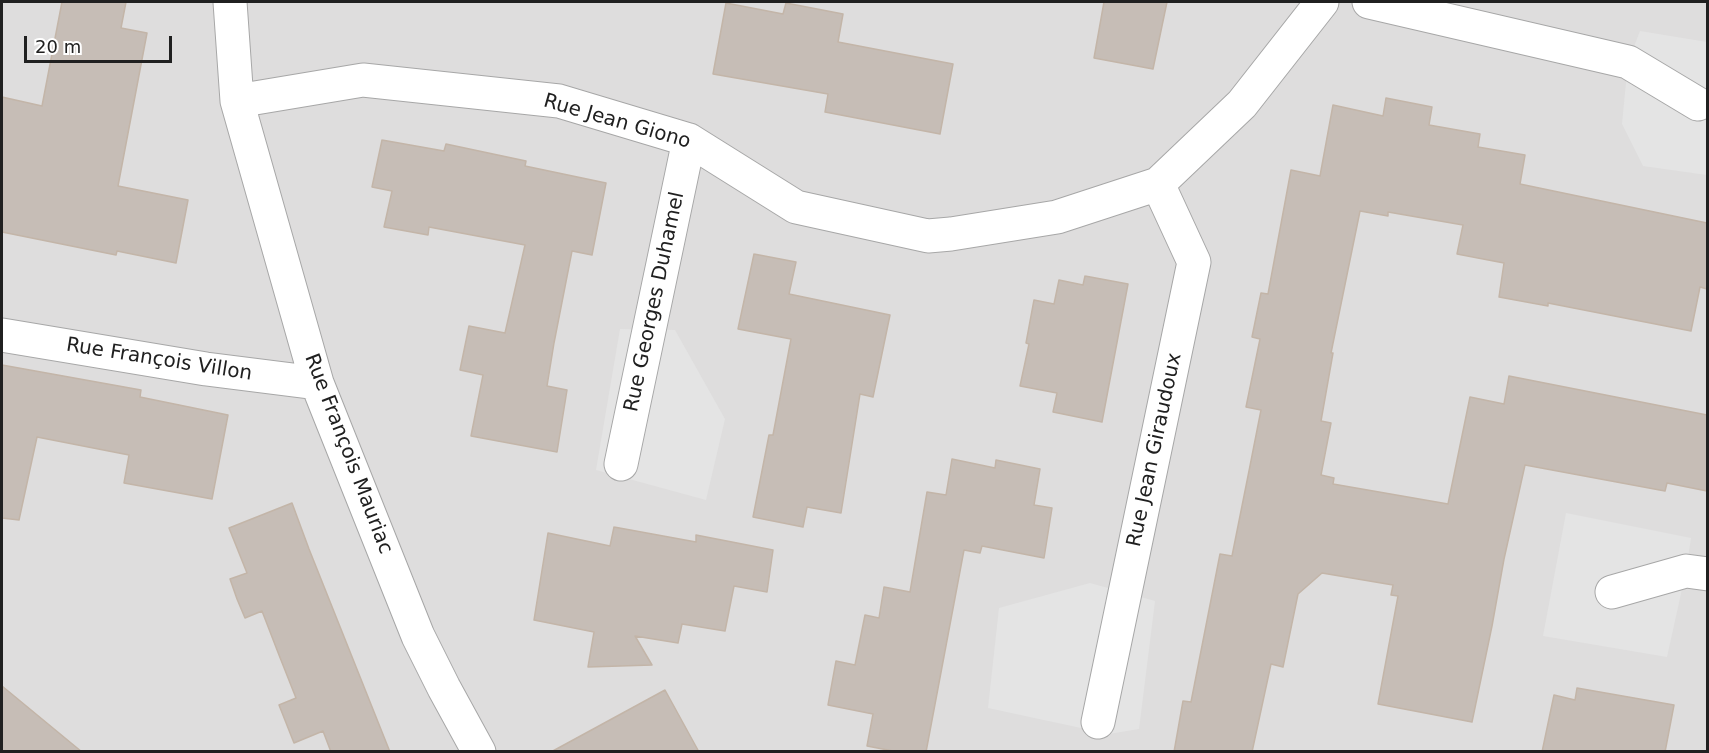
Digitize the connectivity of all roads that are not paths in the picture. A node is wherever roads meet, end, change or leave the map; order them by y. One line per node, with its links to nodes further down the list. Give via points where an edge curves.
1 (230, 2): 4 (street, Rue François Mauriac)
2 (1323, 2): 7 (street, Rue Jean Giono, via 1242,104)
3 (1369, 2): 5 (street, via 1628,62)
4 (237, 101): 6 (street, Rue Jean Giono, via 363,80 559,101); 9 (street, Rue François Mauriac)
5 (1698, 104)
6 (689, 140): 7 (street, Rue Jean Giono, via 796,207 928,236 1057,217); 10 (street, Rue Georges Duhamel)
7 (1158, 184): 13 (street, Rue Jean Giraudoux, via 1194,262)
8 (2, 335): 9 (street, Rue François Villon)
9 (317, 383): 14 (street, Rue François Mauriac, via 418,636)
10 (621, 464)
11 (1707, 574): 12 (street, via 1686,571)
12 (1612, 592)
13 (1098, 722)
14 (479, 752)

